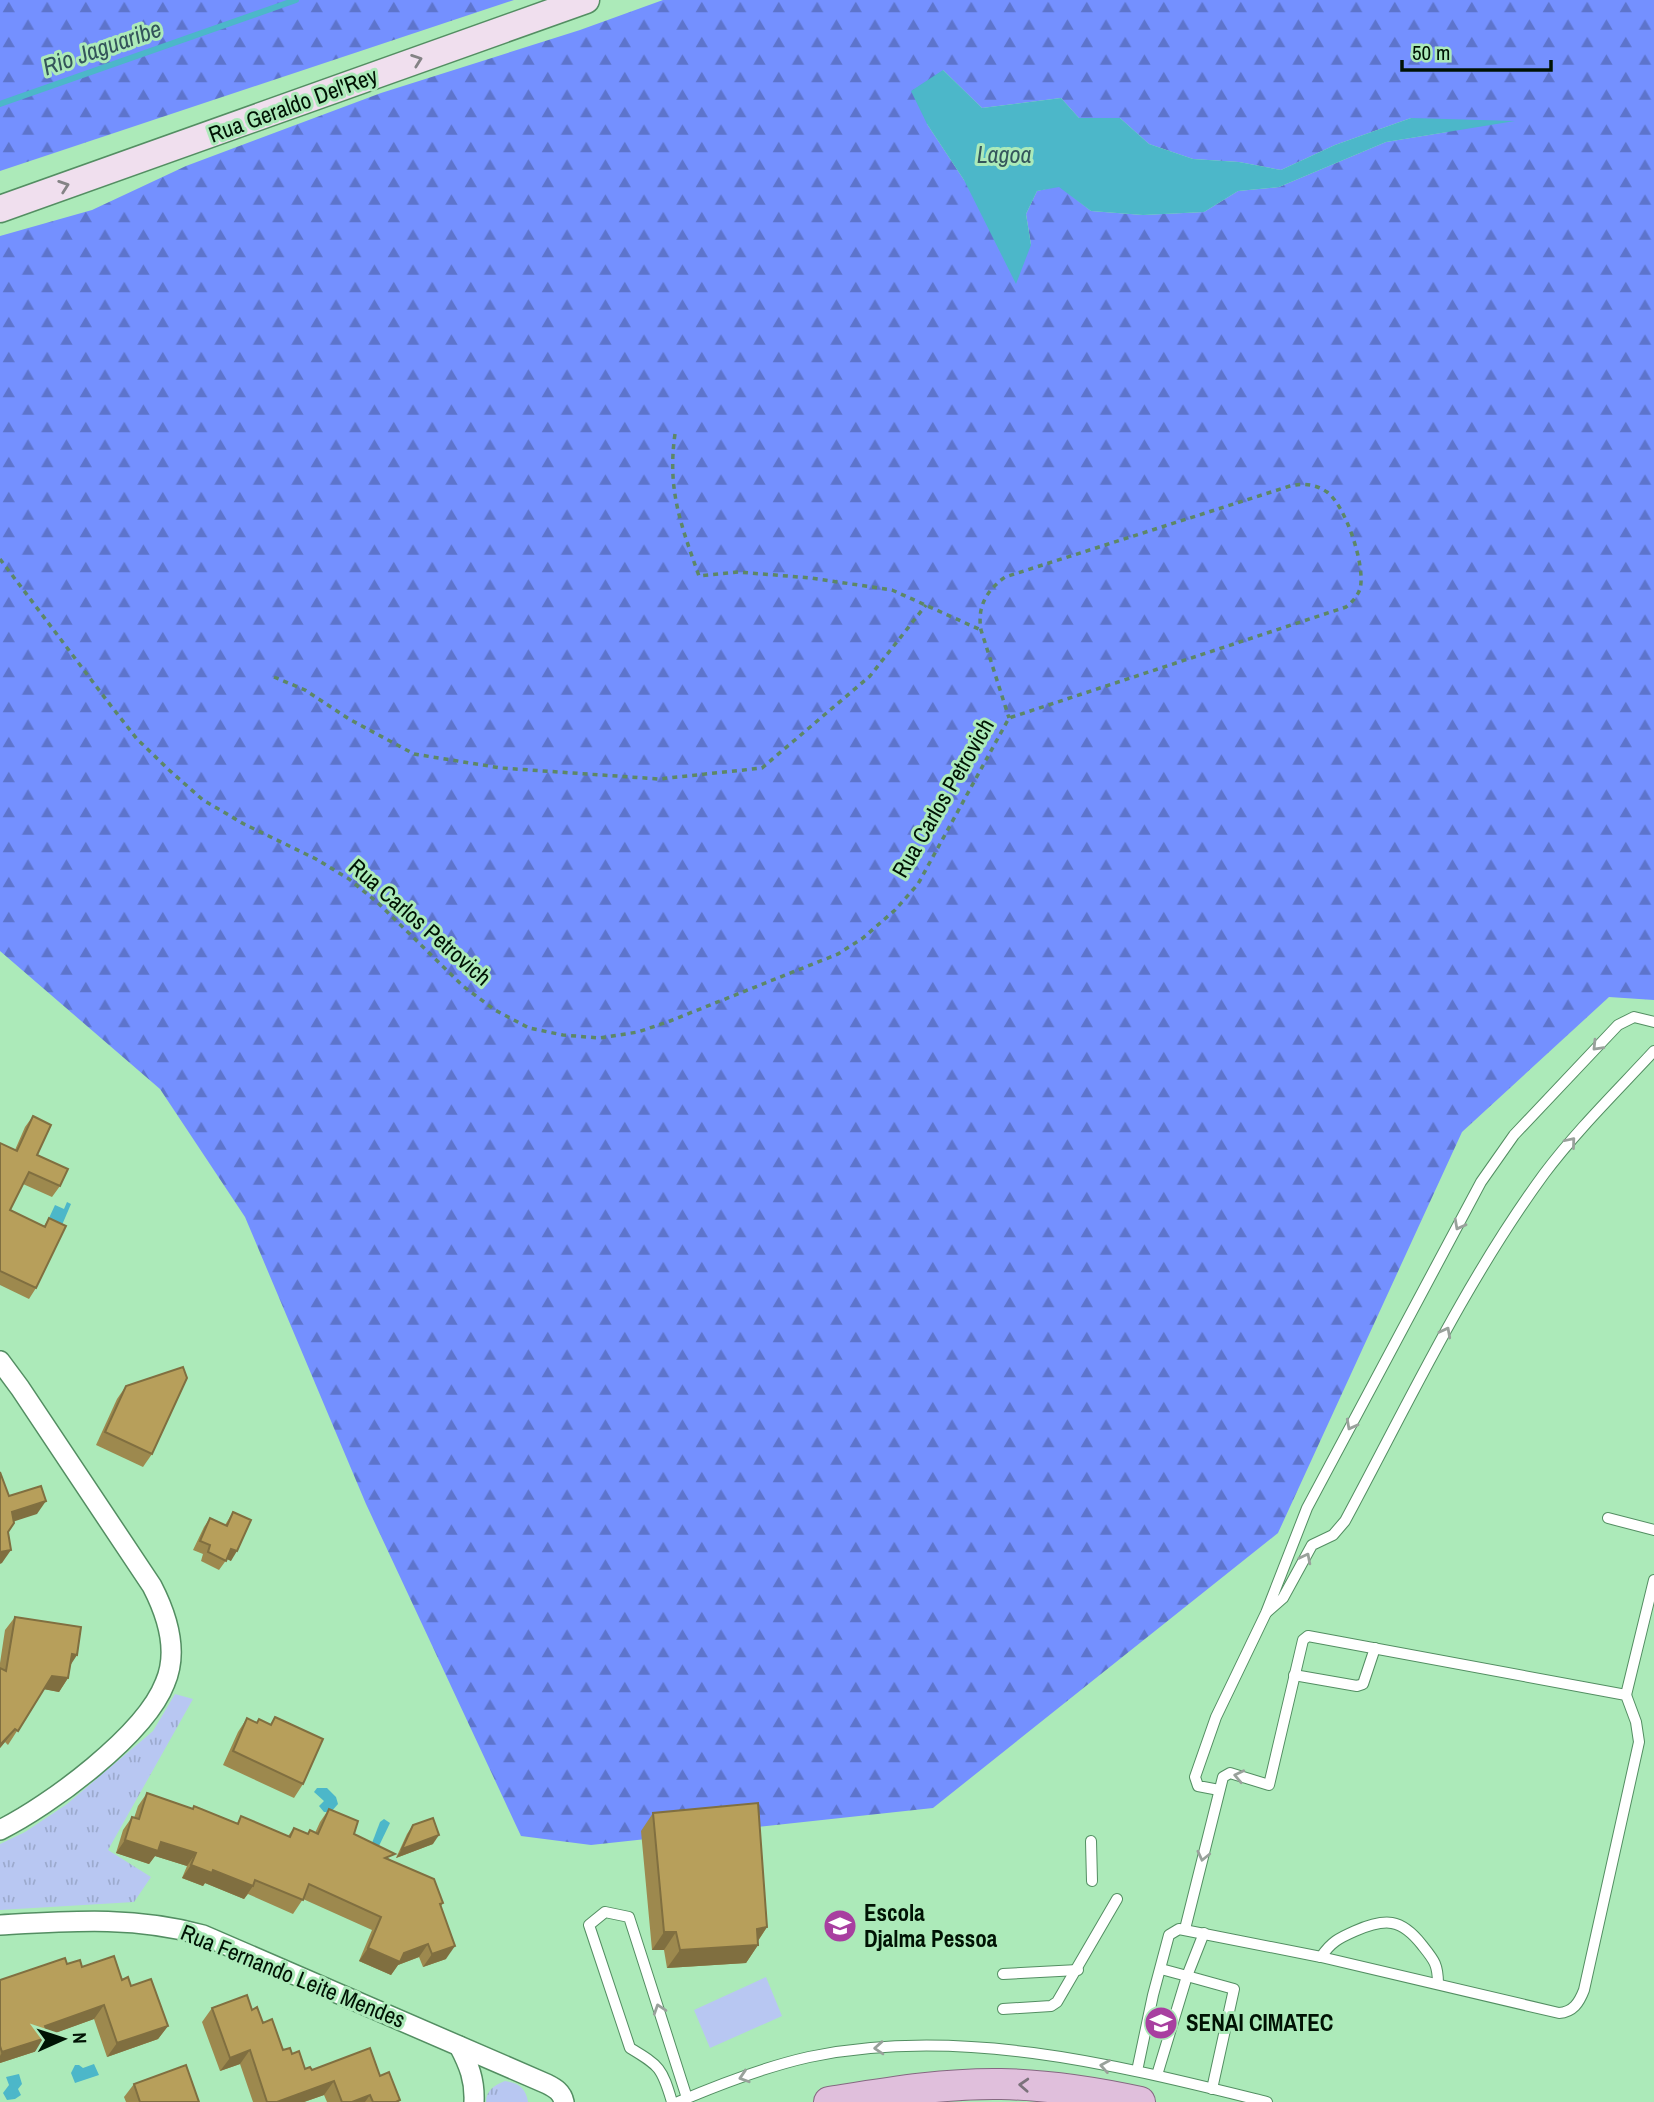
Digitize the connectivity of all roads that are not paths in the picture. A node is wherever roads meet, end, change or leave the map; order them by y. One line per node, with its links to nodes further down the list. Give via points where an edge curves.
1 (586, 0): 2 (main road, Rua Geraldo Del'Rey, one-way to 1)
2 (0, 209)
3 (1654, 1020): 9 (lane, one-way to 9, via 1634,1017 1618,1025 1514,1135 1481,1182 1307,1508)
4 (1654, 1051): 9 (lane, one-way to 4, via 1283,1598 1312,1545 1333,1535 1345,1521 1451,1323 1544,1174)
5 (0, 1361): 14 (street, via 152,1586 170,1634 166,1682 141,1722 67,1788)
6 (1608, 1518): 7 (lane)
7 (1654, 1530)
8 (1654, 1580): 12 (lane)
9 (1266, 1613): 13 (lane, via 1216,1717 1195,1777 1198,1786)
10 (1375, 1648): 11 (lane, via 1363,1684); 11 (lane, via 1308,1636); 12 (lane)
11 (1294, 1675): 13 (lane, one-way to 13, via 1269,1785 1230,1773 1223,1777)
12 (1626, 1695): 26 (lane, via 1639,1742 1580,2000 1574,2008 1559,2013)
13 (1219, 1790): 19 (lane, one-way to 19)
14 (0, 1830)
15 (1091, 1841): 16 (lane)
16 (1092, 1881)
17 (1117, 1899): 23 (lane)
18 (0, 1925): 28 (street, Rua Fernando Leite Mendes, via 84,1920 169,1925 203,1935)
19 (1185, 1929): 20 (lane); 22 (lane, via 1170,1935)
20 (1204, 1933): 21 (lane); 25 (lane)
21 (1321, 1957): 26 (lane); 26 (lane, via 1335,1939 1381,1921 1412,1933 1436,1963)
22 (1161, 1969): 25 (lane); 29 (lane)
23 (1078, 1970): 24 (lane); 27 (lane, via 1051,2006)
24 (1003, 1974)
25 (1187, 1976): 30 (lane); 31 (lane, via 1234,1990)
26 (1438, 1984)
27 (1003, 2009)
28 (459, 2046): 33 (street, via 470,2067); 34 (street, Rua Fernando Leite Mendes, via 557,2089)
29 (1137, 2071): 30 (lane); 32 (lane, one-way to 32, via 1022,2052 916,2046 866,2049 809,2057)
30 (1157, 2075): 31 (lane)
31 (1212, 2089): 38 (lane)
32 (682, 2100): 35 (lane, one-way to 35, via 629,1917 605,1912 589,1925 610,1992 630,2048 661,2070)
33 (474, 2102)
34 (564, 2102)
35 (672, 2102)
36 (829, 2102): 37 (main road, one-way to 36, via 1052,2087 1000,2084 944,2086)
37 (1140, 2102)
38 (1267, 2102)

